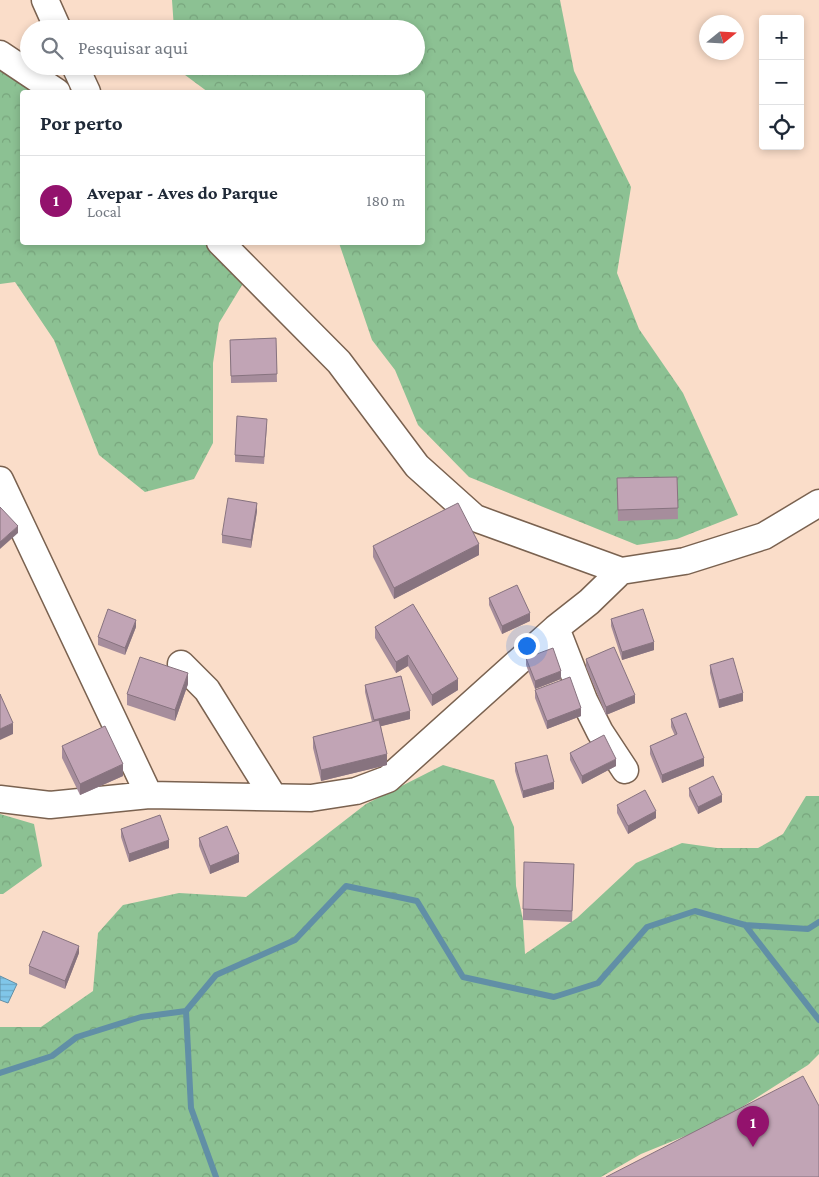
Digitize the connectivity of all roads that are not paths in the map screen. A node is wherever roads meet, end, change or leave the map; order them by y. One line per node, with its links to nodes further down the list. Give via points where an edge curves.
1 (45, 0): 2 (street)
2 (54, 20)
3 (0, 54): 4 (street)
4 (20, 67)
5 (32, 75): 7 (street)
6 (79, 75): 8 (street)
7 (54, 90)
8 (86, 90)
9 (223, 245): 12 (street, via 339,362 417,466 475,518)
10 (0, 480): 16 (street)
11 (819, 503): 12 (street, via 764,536 685,561)
12 (622, 571): 13 (street)
13 (556, 628): 15 (street, via 584,700); 17 (street, via 388,779 356,791 312,798)
14 (181, 664): 17 (street, via 207,690)
15 (625, 770)
16 (149, 795): 17 (street); 18 (street, via 50,805)
17 (273, 796)
18 (0, 799)

